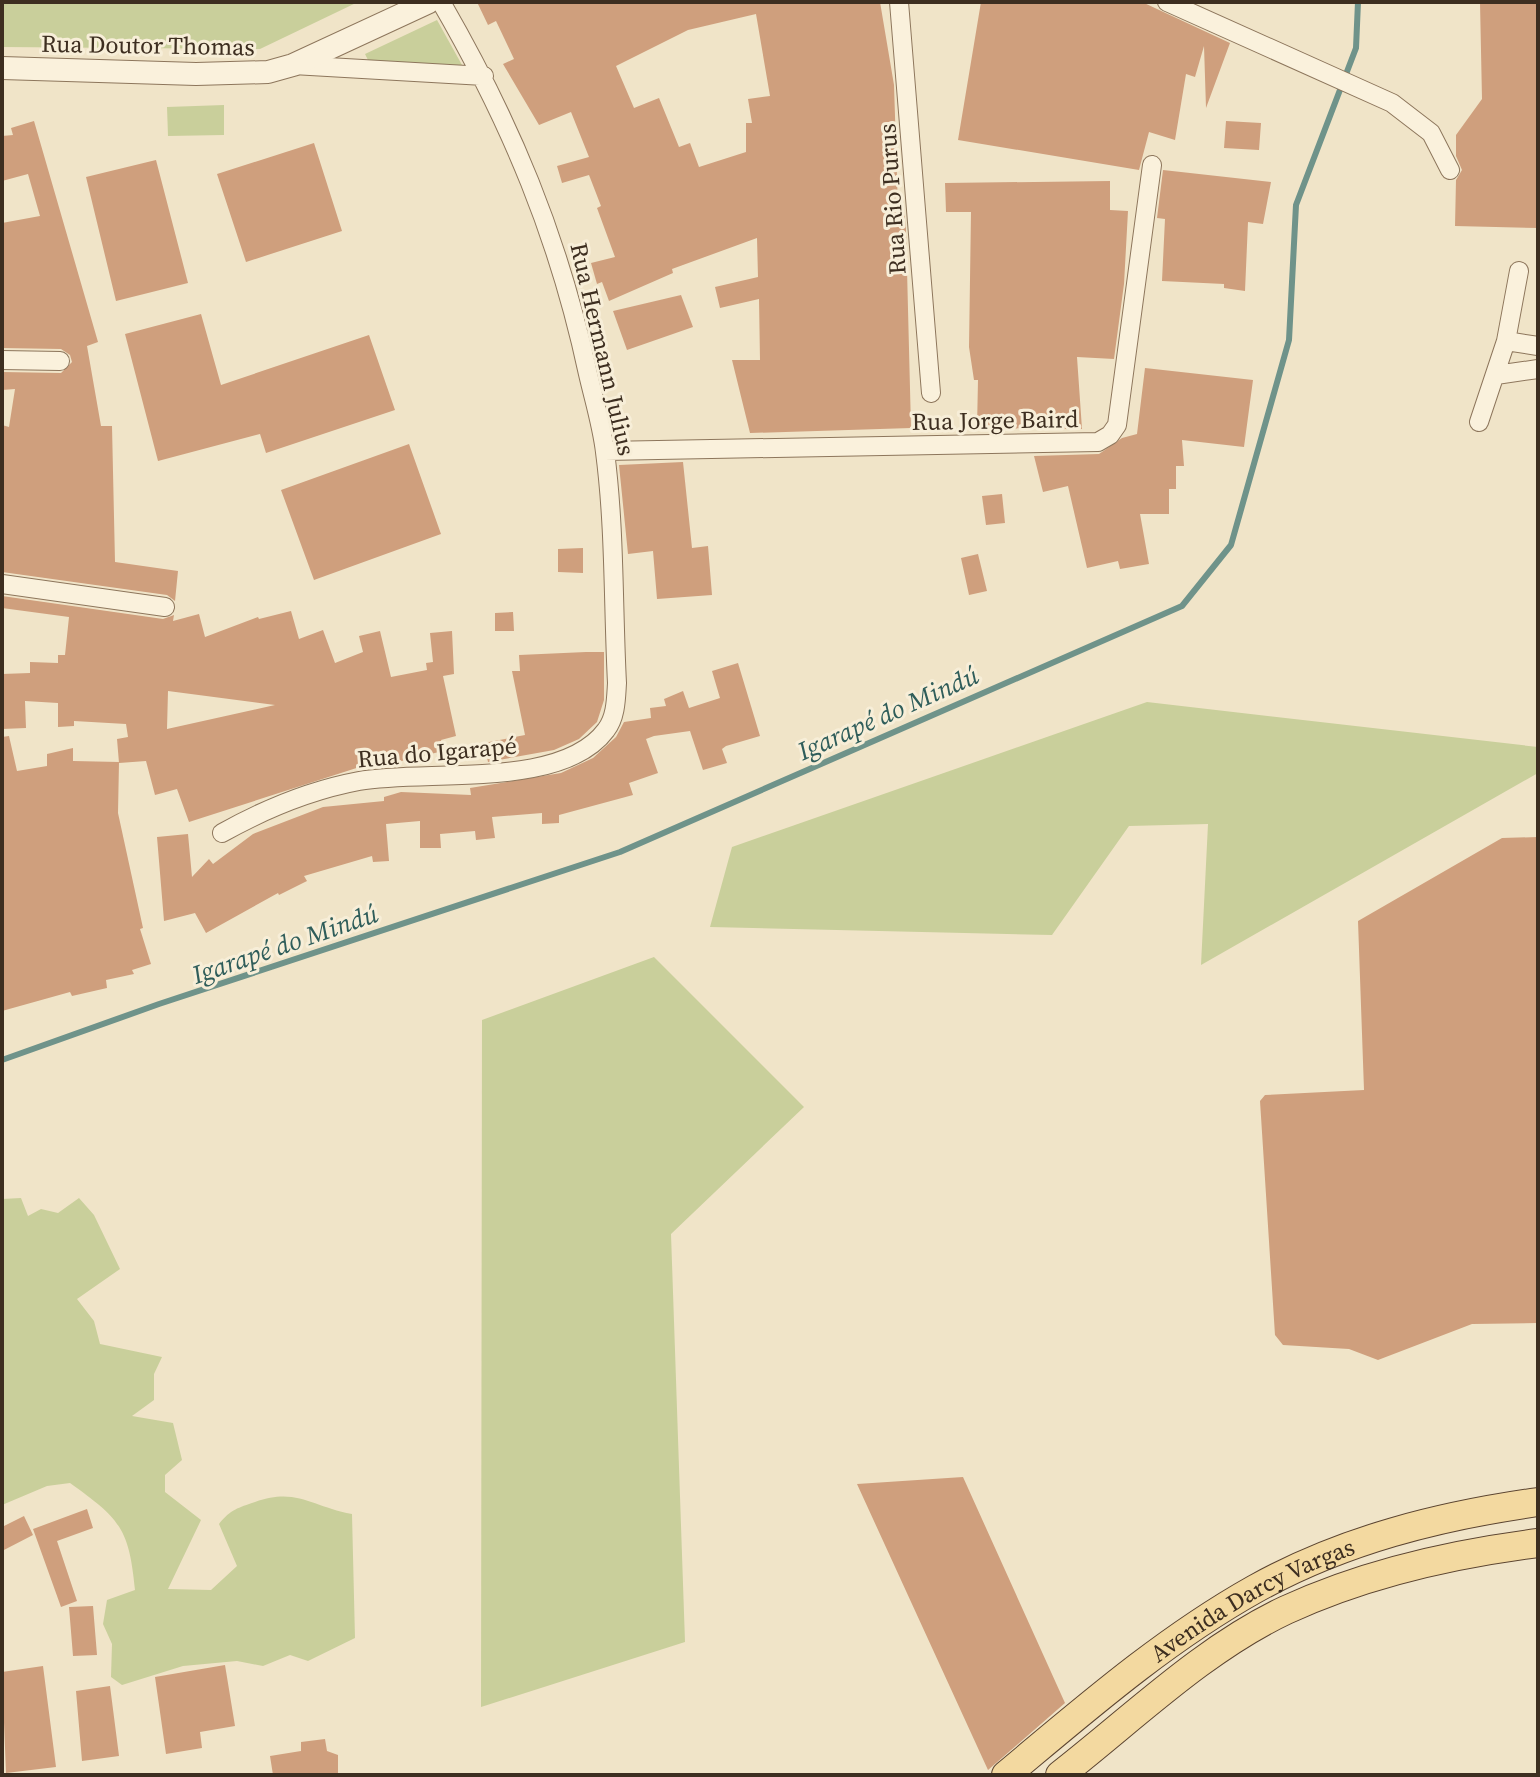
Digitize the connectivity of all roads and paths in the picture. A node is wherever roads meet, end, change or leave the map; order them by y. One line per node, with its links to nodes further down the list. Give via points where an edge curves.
1 (429, 2): 5 (street, Rua Doutor Thomas)
2 (441, 2): 8 (street, Rua Hermann Julius)
3 (899, 2): 18 (street, Rua Rio Purus)
4 (1167, 2): 10 (street, via 1392,103 1431,133)
5 (395, 11): 6 (street, Rua Doutor Thomas)
6 (293, 65): 7 (street, Rua Doutor Thomas, via 268,72 196,74); 8 (street, Rua Doutor Thomas)
7 (2, 68)
8 (484, 76): 20 (street, Rua Hermann Julius, via 551,232)
9 (1152, 165): 20 (street, Rua Jorge Baird, via 1117,425 1098,442)
10 (1450, 170)
11 (1519, 271): 12 (street)
12 (1506, 341): 13 (street); 17 (street)
13 (1538, 346)
14 (2, 360): 15 (street)
15 (60, 361)
16 (1538, 369): 17 (street)
17 (1496, 375): 19 (street)
18 (931, 393)
19 (1479, 422)
20 (605, 451): 23 (street, Rua Hermann Julius)
21 (2, 584): 22 (street)
22 (165, 607)
23 (617, 683): 24 (street, Rua do Igarapé, via 616,709 607,730 572,756 528,768 359,781 307,794)
24 (222, 833)
25 (1538, 1502): 27 (main road, Avenida Darcy Vargas, via 1379,1535 1255,1589 1109,1689)
26 (1538, 1543): 28 (main road, Avenida Darcy Vargas, via 1472,1551 1376,1575 1285,1611 1218,1651)
27 (1006, 1775)
28 (1060, 1775)

